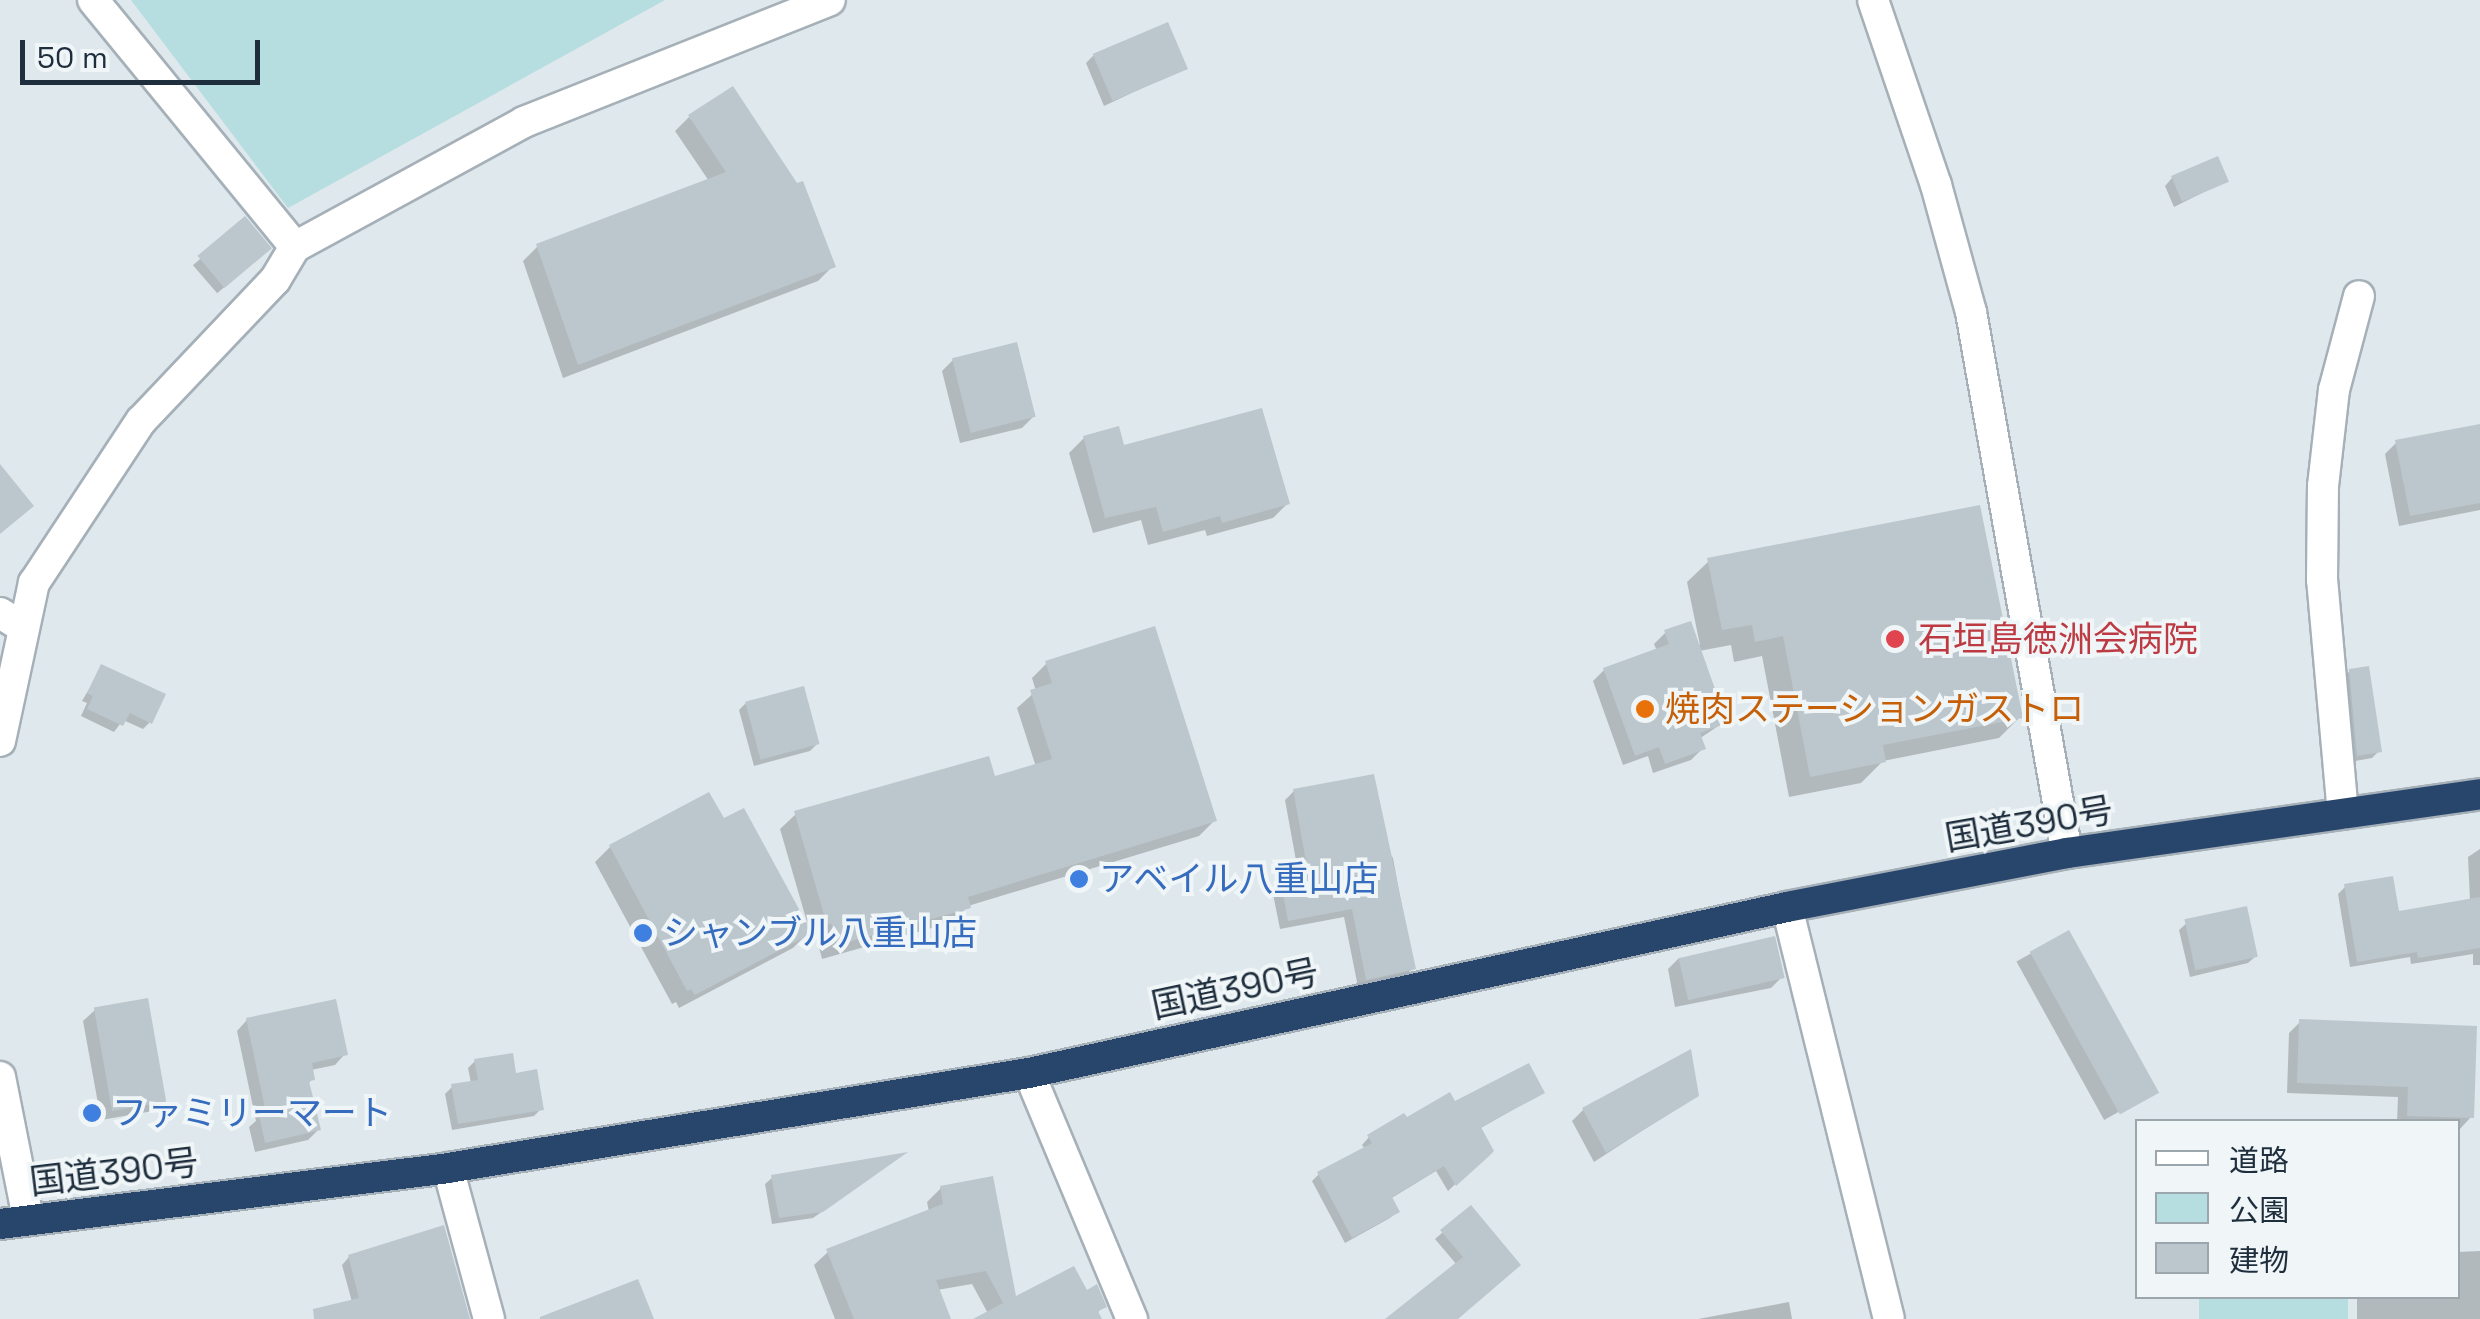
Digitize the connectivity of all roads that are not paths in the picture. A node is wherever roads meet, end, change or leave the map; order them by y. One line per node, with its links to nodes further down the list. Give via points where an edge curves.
1 (93, 0): 4 (street)
2 (830, 0): 4 (street, via 524,122)
3 (1873, 0): 10 (street, via 1971,312)
4 (295, 247): 6 (street, via 275,280 141,420)
5 (2359, 296): 9 (street, via 2334,390 2323,486 2322,580)
6 (12, 621): 7 (street)
7 (0, 742)
8 (2480, 794): 9 (highway, 国道390号)
9 (2343, 814): 10 (highway, 国道390号)
10 (2068, 853): 11 (highway, 国道390号)
11 (1787, 907): 12 (highway, 国道390号); 16 (street)
12 (1029, 1072): 14 (highway, 国道390号); 18 (street)
13 (0, 1077): 15 (street)
14 (448, 1168): 15 (highway, 国道390号); 17 (street)
15 (14, 1222)
16 (1889, 1318)
17 (489, 1319)
18 (1132, 1319)

